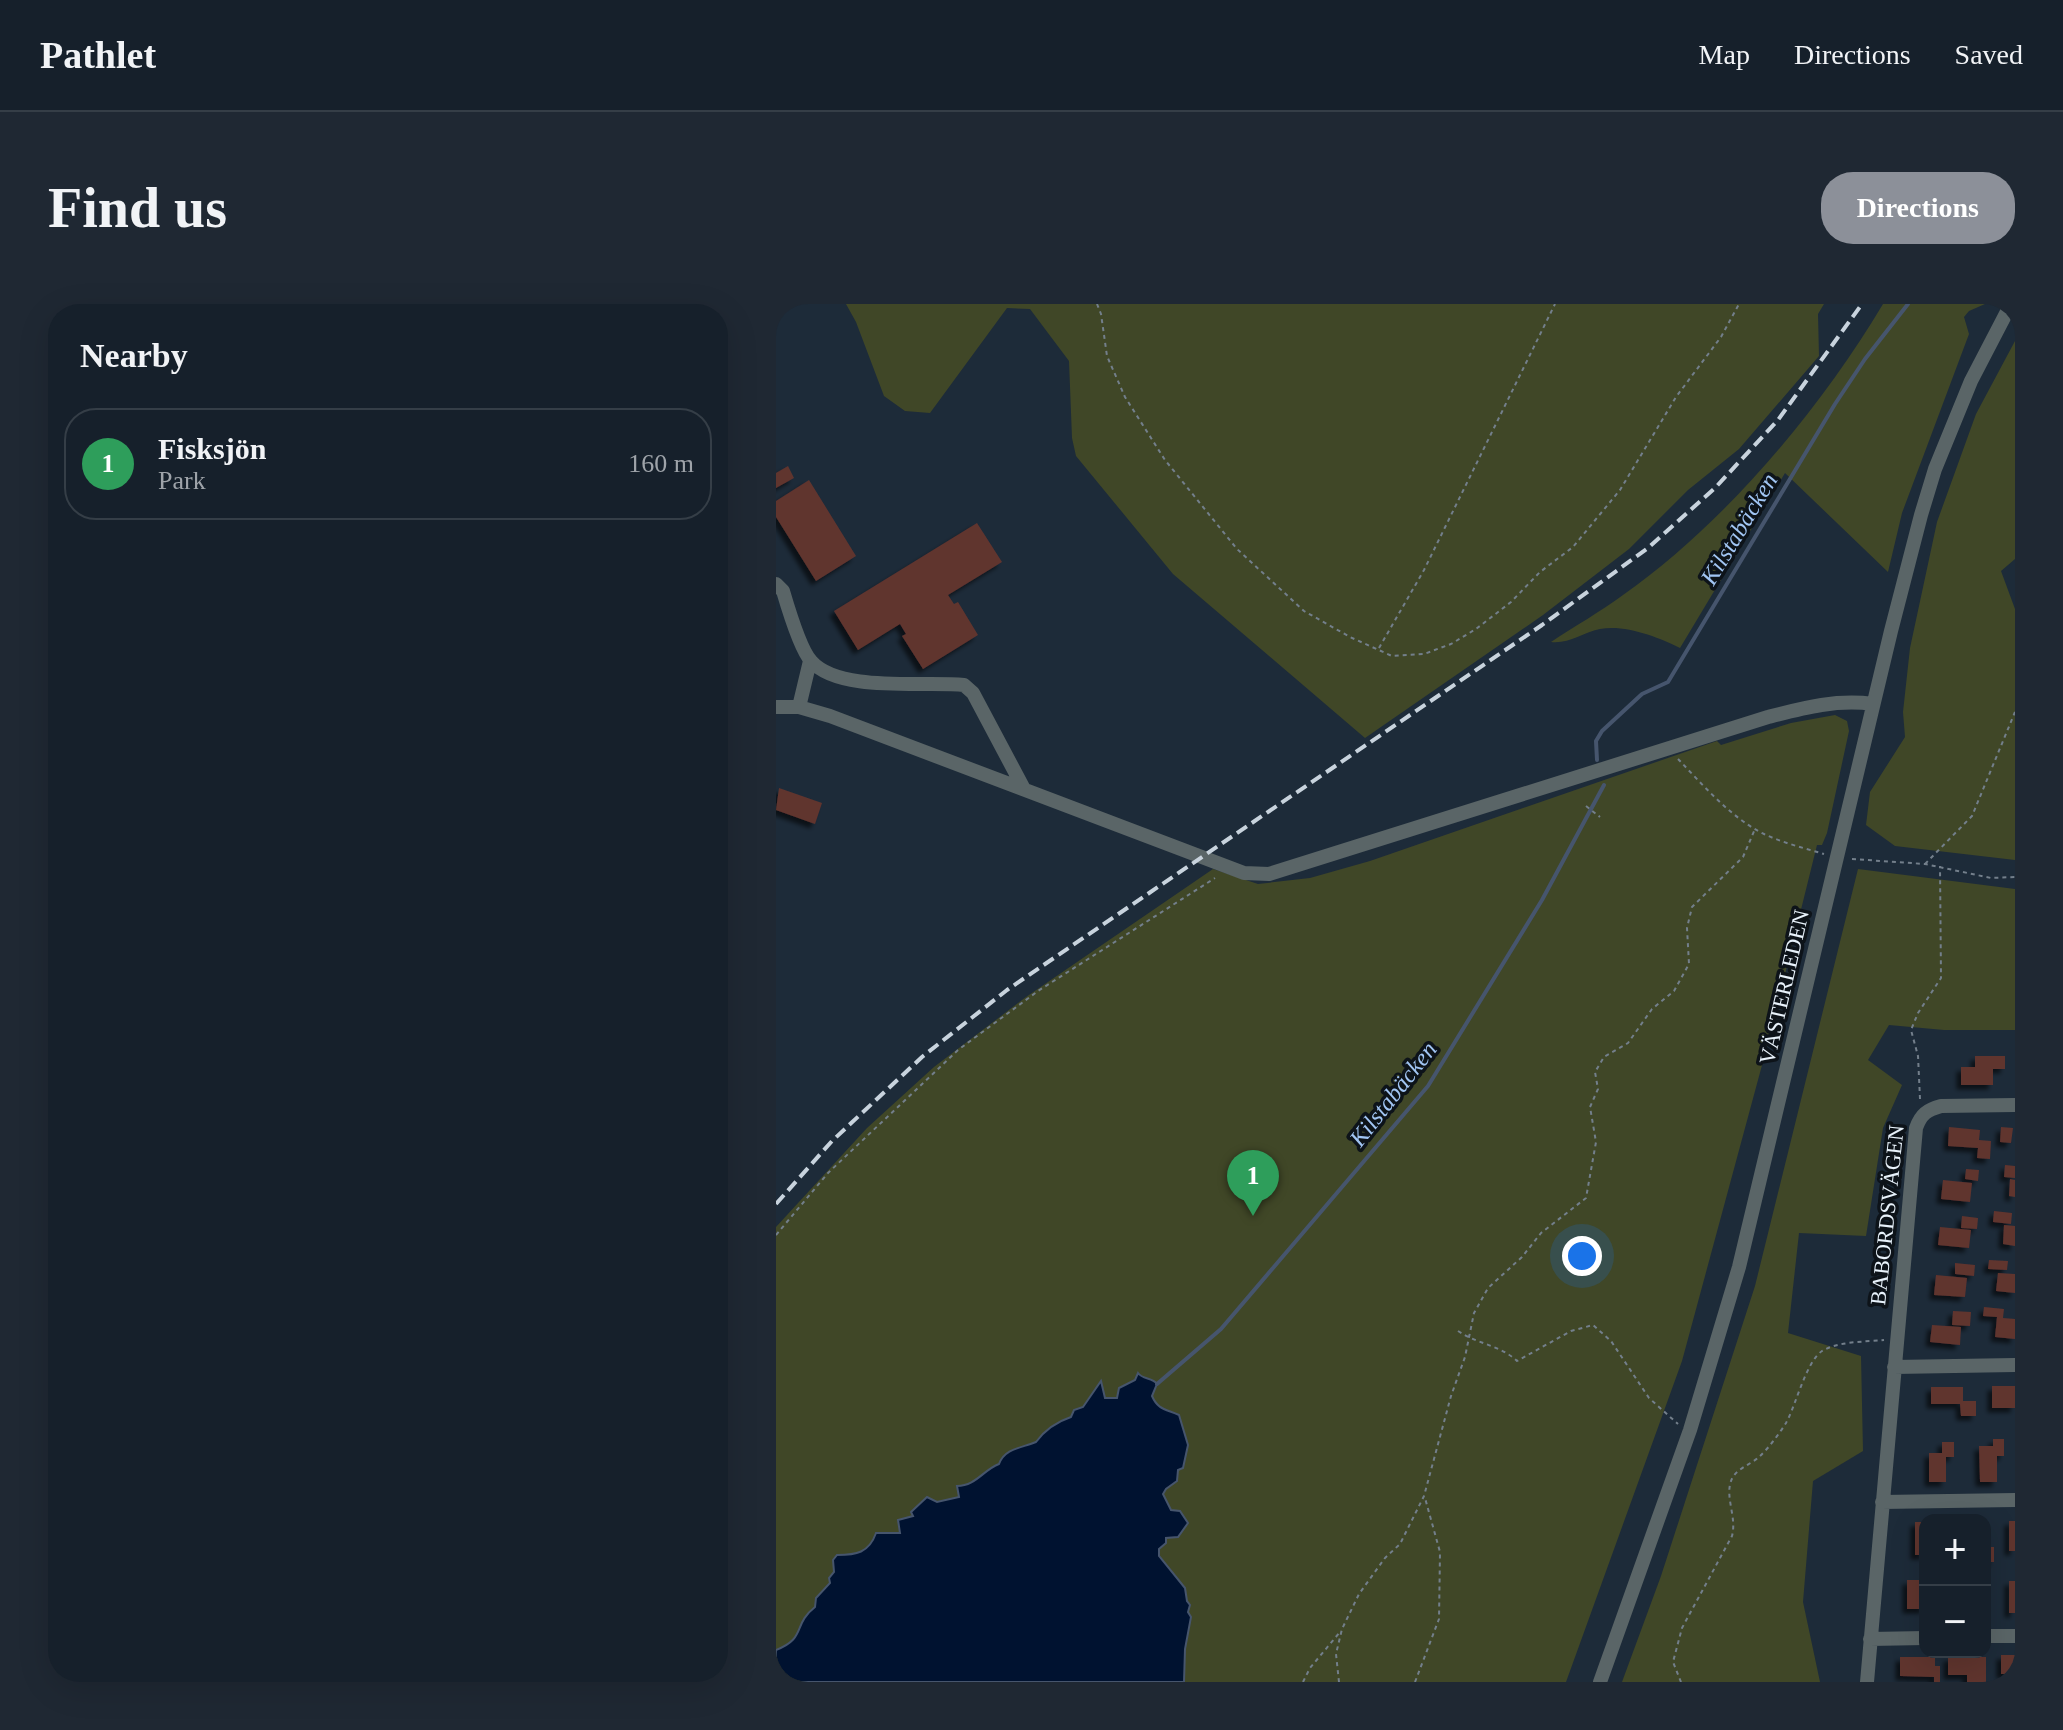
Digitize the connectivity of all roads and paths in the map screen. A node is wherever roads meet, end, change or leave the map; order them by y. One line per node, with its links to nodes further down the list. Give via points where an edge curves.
1 (1097, 304): 6 (path, via 1107,356 1125,397 1165,460 1237,549 1304,611)
2 (1555, 304): 6 (path, via 1424,570)
3 (1739, 304): 6 (path, via 1620,490 1573,547 1511,602 1451,644 1424,654 1392,656)
4 (2011, 304): 8 (street, VÄSTERLEDEN, via 1971,381 1935,469)
5 (776, 584): 7 (street)
6 (1378, 650)
7 (810, 661): 10 (street); 13 (street, via 828,674 850,680 964,685)
8 (1873, 704): 12 (street, via 1802,708); 31 (street, VÄSTERLEDEN, via 1761,1182)
9 (776, 707): 10 (street)
10 (799, 707): 13 (street)
11 (2015, 712): 19 (path, via 1972,816)
12 (1668, 748): 13 (street, via 1269,874 1244,873); 16 (path)
13 (1024, 789)
14 (1586, 806): 15 (path)
15 (1600, 817)
16 (1755, 829): 17 (path); 27 (path, via 1743,857 1692,907 1689,964 1674,991 1652,1009 1628,1043 1604,1057 1595,1072 1598,1089 1590,1107 1596,1142 1586,1198 1541,1233 1488,1288 1474,1313)
17 (1825, 854)
18 (1850, 859): 19 (path)
19 (1925, 864): 20 (path)
20 (1940, 866): 22 (path, via 1991,878); 24 (path, via 1941,978 1911,1030 1920,1074)
21 (1217, 877): 25 (path, via 1038,991 958,1050 828,1173)
22 (2015, 877)
23 (2015, 1105): 24 (street, BABORDSVÄGEN, via 1941,1106)
24 (1920, 1116): 28 (street, BABORDSVÄGEN)
25 (776, 1235)
26 (1458, 1331): 27 (path)
27 (1469, 1338): 31 (path, via 1508,1352 1517,1361 1593,1325 1611,1341 1649,1398); 32 (path)
28 (1897, 1339): 30 (street, BABORDSVÄGEN); 44 (path, via 1821,1352 1785,1424 1758,1458 1731,1480 1736,1521 1682,1628 1673,1662)
29 (2015, 1365): 30 (street)
30 (1894, 1367): 34 (street, BABORDSVÄGEN)
31 (1690, 1430): 43 (street, VÄSTERLEDEN)
32 (1424, 1496): 35 (path, via 1400,1544 1359,1594); 42 (path, via 1440,1552 1439,1619)
33 (2015, 1500): 34 (street)
34 (1882, 1502): 39 (street, BABORDSVÄGEN)
35 (1342, 1629): 40 (path); 41 (path, via 1336,1654)
36 (1991, 1636): 37 (street)
37 (2015, 1636)
38 (1919, 1638): 39 (street)
39 (1870, 1639): 45 (street, BABORDSVÄGEN)
40 (1303, 1682)
41 (1339, 1682)
42 (1415, 1682)
43 (1600, 1682)
44 (1681, 1682)
45 (1867, 1682)

